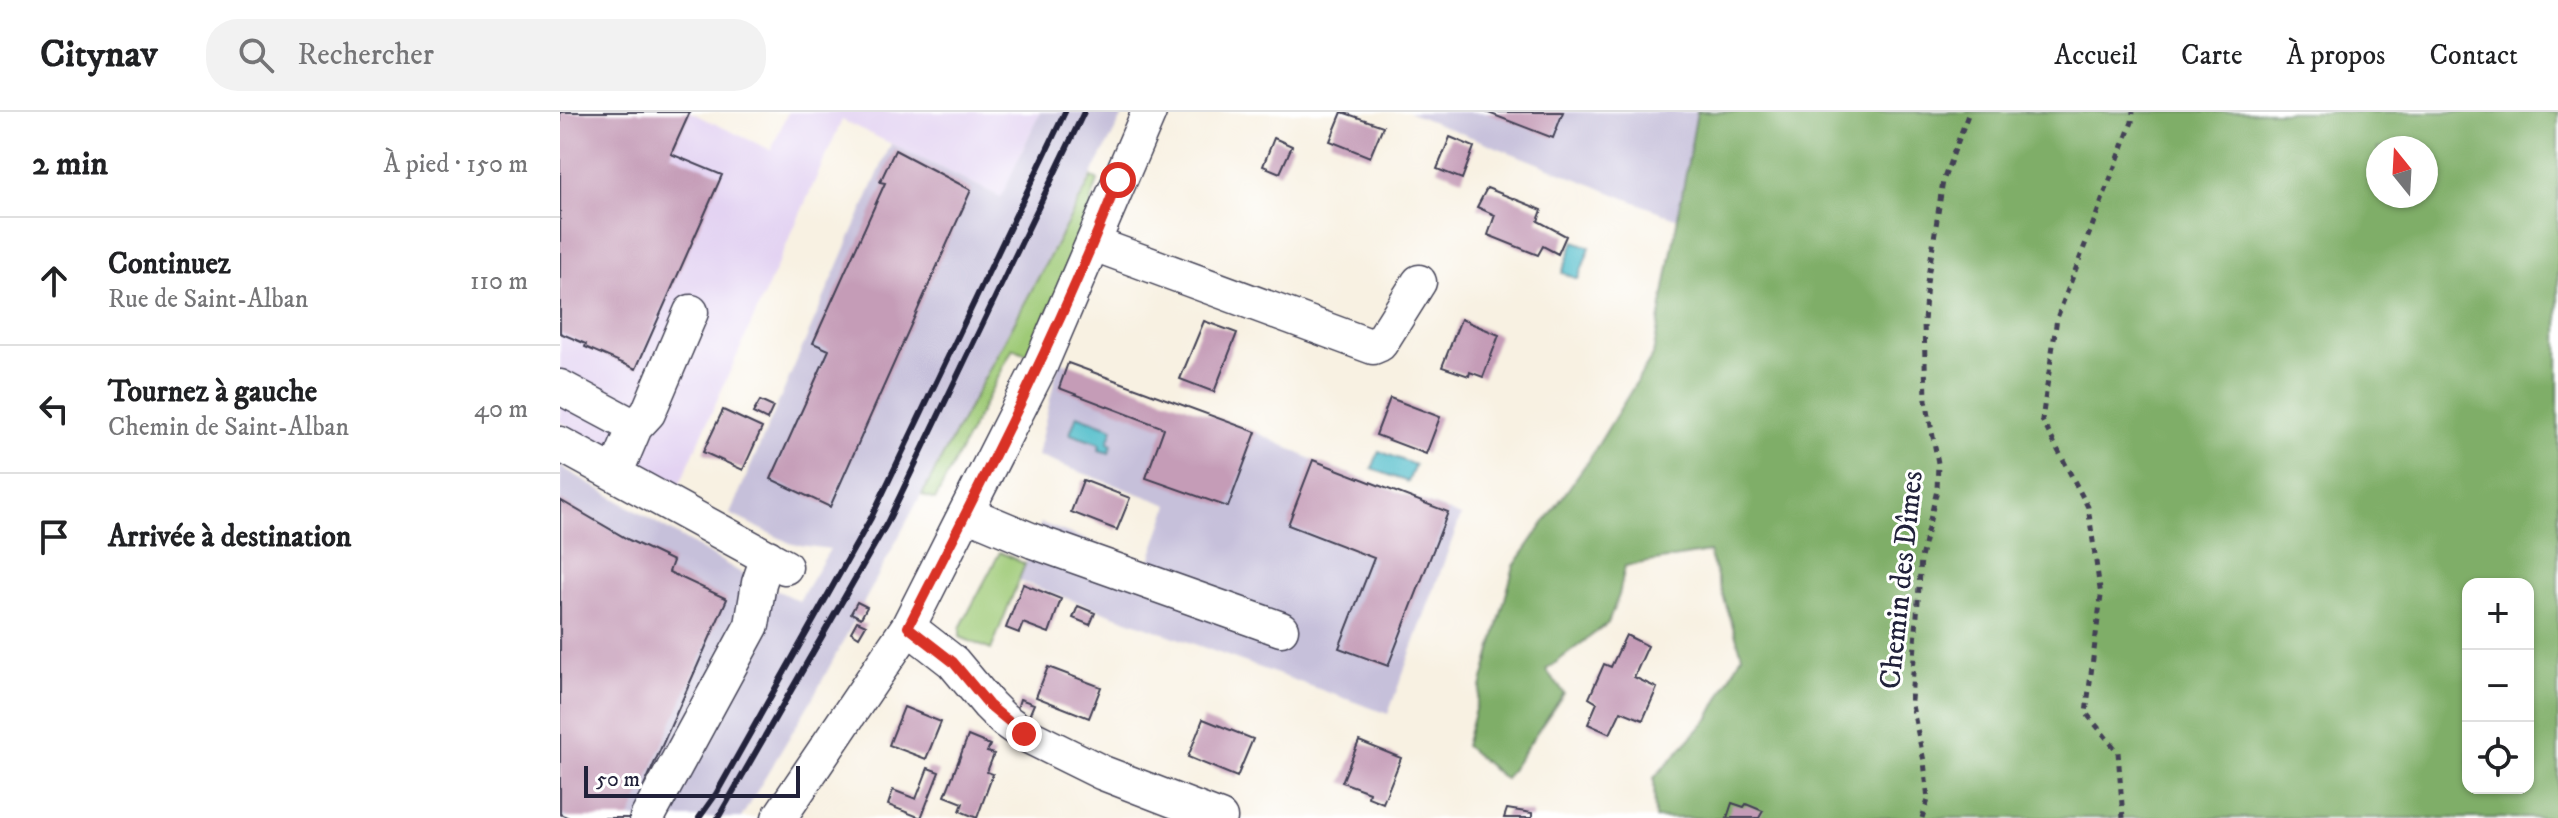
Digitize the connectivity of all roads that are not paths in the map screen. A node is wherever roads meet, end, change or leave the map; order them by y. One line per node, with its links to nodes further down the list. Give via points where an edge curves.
1 (1149, 112): 2 (street)
2 (1094, 244): 3 (street, via 1373,347); 9 (street)
3 (1419, 282)
4 (691, 312): 6 (street, via 648,413)
5 (560, 387): 6 (street)
6 (635, 427): 8 (street)
7 (560, 444): 8 (street)
8 (615, 474): 12 (street, via 777,562 759,583 752,625)
9 (966, 513): 10 (street); 11 (street)
10 (908, 627): 13 (street); 14 (street, via 953,662 989,705 1024,734 1103,773)
11 (1281, 629)
12 (647, 818)
13 (779, 818)
14 (1220, 818)

